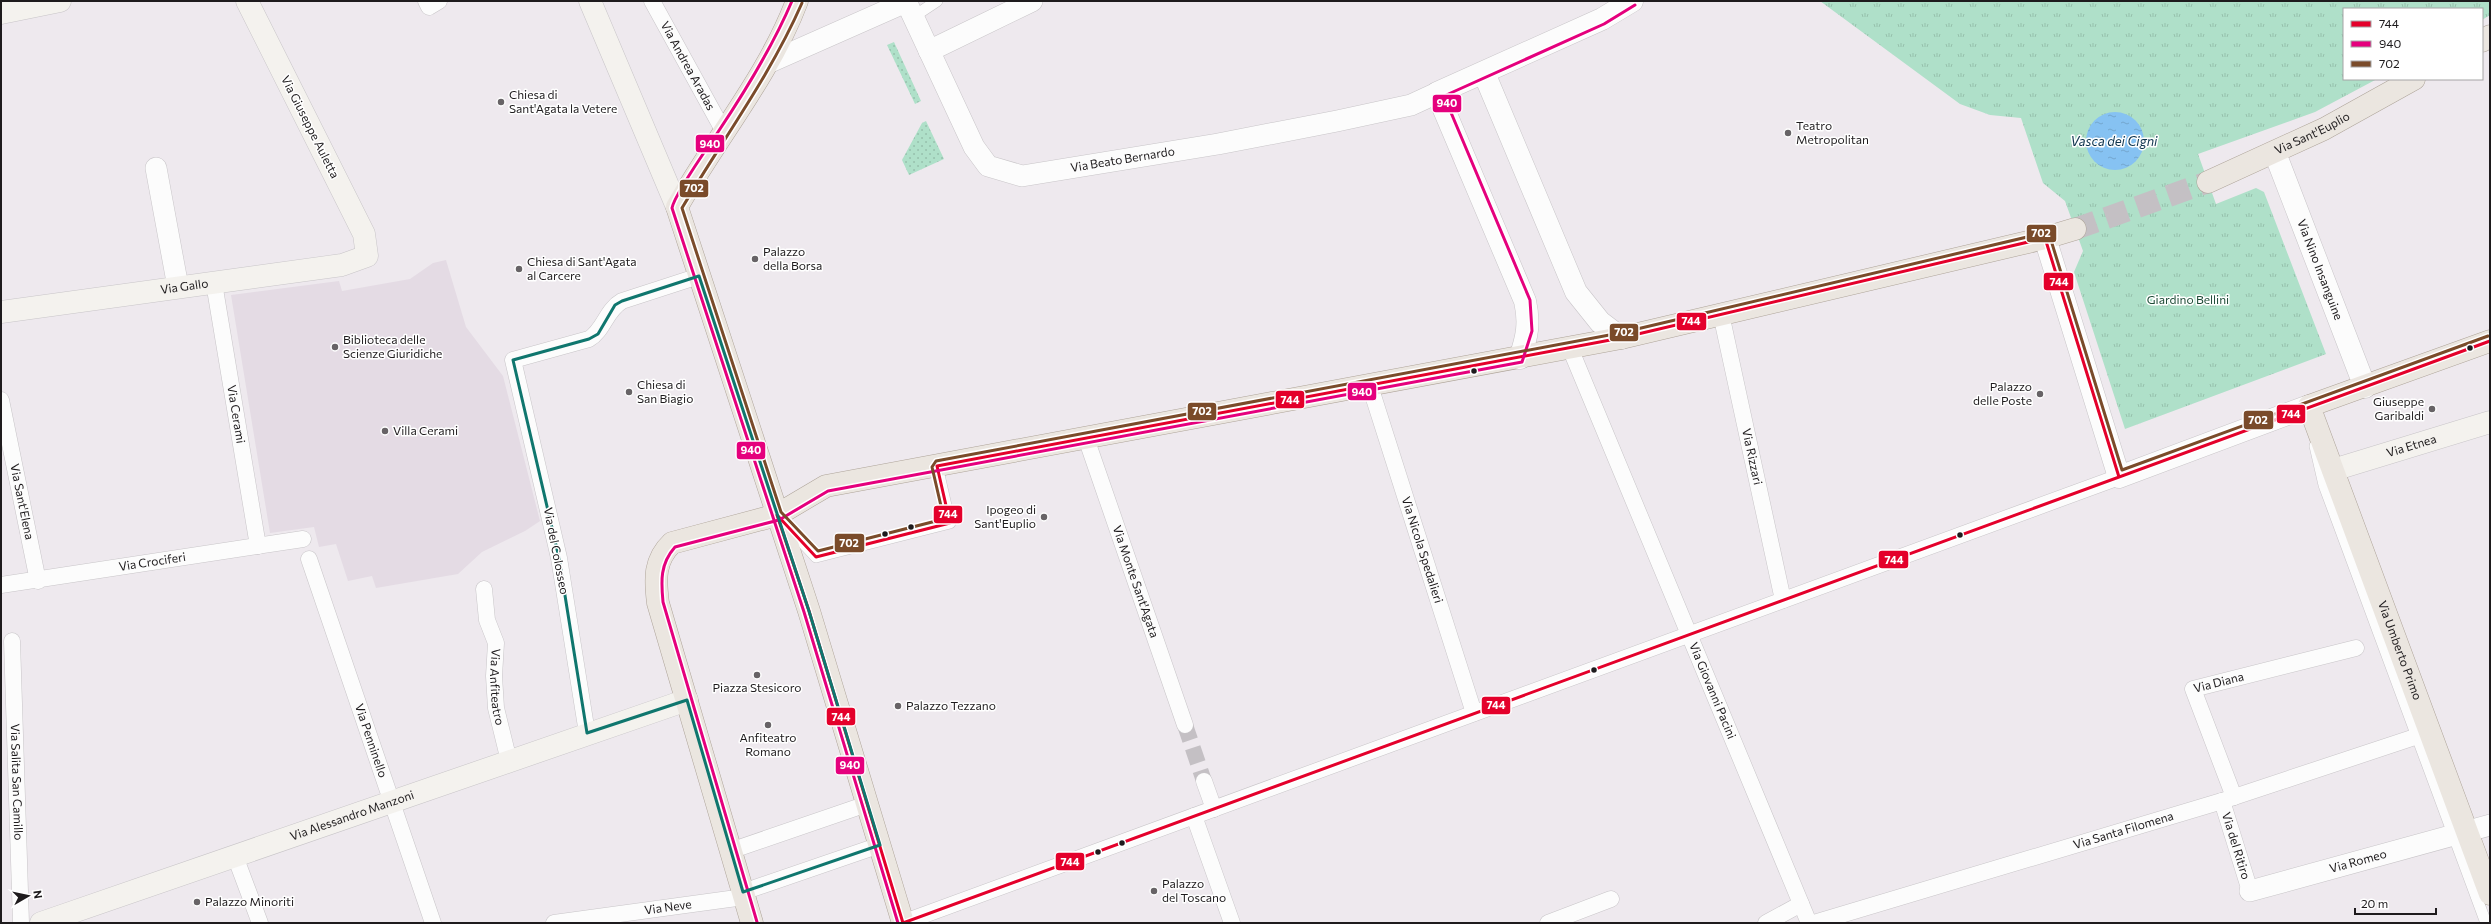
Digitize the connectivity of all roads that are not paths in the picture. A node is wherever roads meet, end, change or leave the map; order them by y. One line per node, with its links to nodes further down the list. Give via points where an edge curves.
1 (60, 1): 12 (main road)
2 (247, 1): 25 (main road, Via Giuseppe Auletta, via 364,234)
3 (426, 1): 4 (street, via 429,7)
4 (439, 1)
5 (590, 1): 22 (main road)
6 (652, 1): 18 (street, Via Andrea Aradas)
7 (797, 1): 14 (main road, via 786,31)
8 (936, 1): 11 (lane)
9 (1032, 1): 13 (street)
10 (1632, 1): 15 (street, via 1602,18)
11 (911, 11): 13 (street, Via Beato Bernardo); 14 (street)
12 (1, 13)
13 (929, 51): 17 (street, Via Beato Bernardo, via 974,148 988,166 1022,176 1218,144 1337,121 1413,104)
14 (768, 63): 18 (main road)
15 (1484, 73): 17 (street); 31 (street, via 1576,292 1600,322)
16 (2412, 80): 19 (main road, Via Sant'Euplio, via 2324,130)
17 (1437, 93): 34 (street, via 1525,302 1529,318 1528,336)
18 (723, 130): 22 (main road)
19 (2275, 153): 21 (main road, Via Sant'Euplio); 36 (street, Via Nino Insanguine)
20 (156, 168): 28 (street)
21 (2208, 182)
22 (677, 207): 26 (main road)
23 (2075, 229): 24 (main road)
24 (2045, 238): 30 (main road); 43 (street)
25 (367, 256): 27 (main road, Via Gallo, via 342,264)
26 (699, 276): 44 (main road); 58 (street, Via del Colosseo, via 615,305 598,334 589,339 513,360 559,558)
27 (214, 283): 28 (main road, Via Gallo); 46 (street, Via Cerami)
28 (178, 287): 29 (main road, Via Gallo)
29 (1, 312)
30 (1721, 314): 31 (main road); 51 (street, Via Rizzari)
31 (1621, 338): 33 (main road)
32 (2490, 341): 36 (main road)
33 (1570, 348): 34 (main road); 52 (street, Via Giovanni Pacini)
34 (1520, 358): 35 (main road)
35 (1370, 386): 40 (main road); 56 (street, Via Nicola Spedalieri)
36 (2365, 387): 38 (main road)
37 (1, 400): 48 (street, Via Sant'Elena)
38 (2309, 406): 42 (main road, Via Umberto Primo); 43 (street); 59 (lane, via 2320,474)
39 (2490, 422): 42 (main road, Via Etnea)
40 (1086, 438): 41 (main road); 57 (street, Via Monte Sant'Agata)
41 (937, 466): 44 (main road, via 826,486); 44 (lane, via 950,523 816,557)
42 (2333, 470): 59 (main road, Via Umberto Primo)
43 (2119, 477): 51 (street)
44 (777, 515): 55 (main road, via 672,543 662,553 656,567 658,603); 64 (main road, via 809,611)
45 (303, 539): 46 (street, Via Crociferi)
46 (258, 546): 48 (street, Via Crociferi)
47 (309, 559): 63 (street, Via Penninello)
48 (38, 581): 49 (street, Via Crociferi)
49 (1, 585)
50 (484, 589): 60 (street, Via Anfiteatro, via 487,620 496,643 496,708)
51 (1783, 600): 52 (street)
52 (1689, 635): 56 (street); 76 (street, Via Giovanni Pacini)
53 (12, 641): 77 (street, Via Salita San Camillo)
54 (2356, 648): 62 (street, Via Diana, via 2193,689)
55 (687, 700): 58 (main road, Via Alessandro Manzoni); 70 (main road)
56 (1474, 713): 65 (street)
57 (1185, 725)
58 (587, 734): 60 (main road, Via Alessandro Manzoni)
59 (2424, 735): 62 (street, Via Santa Filomena); 68 (main road, Via Umberto Primo)
60 (509, 761): 63 (main road, Via Alessandro Manzoni)
61 (1204, 781): 65 (street)
62 (2228, 799): 72 (street, Via del Ritiro); 88 (street, Via Santa Filomena)
63 (390, 802): 71 (main road, Via Alessandro Manzoni); 80 (street, Via Penninello)
64 (867, 804): 69 (main road); 70 (street)
65 (1214, 809): 66 (street)
66 (1194, 816): 83 (street); 84 (street)
67 (2490, 825): 68 (street, Via Romeo)
68 (2460, 833): 72 (street, Via Romeo); 73 (main road, Via Umberto Primo); 89 (lane)
69 (880, 845): 74 (street, Via Neve); 83 (main road)
70 (730, 851): 74 (main road)
71 (235, 856): 78 (main road, Via Alessandro Manzoni); 79 (street)
72 (2250, 891)
73 (2490, 894)
74 (743, 895): 81 (street, Via Neve); 82 (main road)
75 (1612, 899): 85 (street)
76 (1802, 904): 86 (street); 87 (street, Via Giovanni Pacini)
77 (21, 923)
78 (41, 923)
79 (260, 923)
80 (433, 923)
81 (554, 923)
82 (752, 923)
83 (903, 923)
84 (1232, 923)
85 (1548, 923)
86 (1766, 923)
87 (1809, 923)
88 (1814, 923)
89 (2486, 923)

